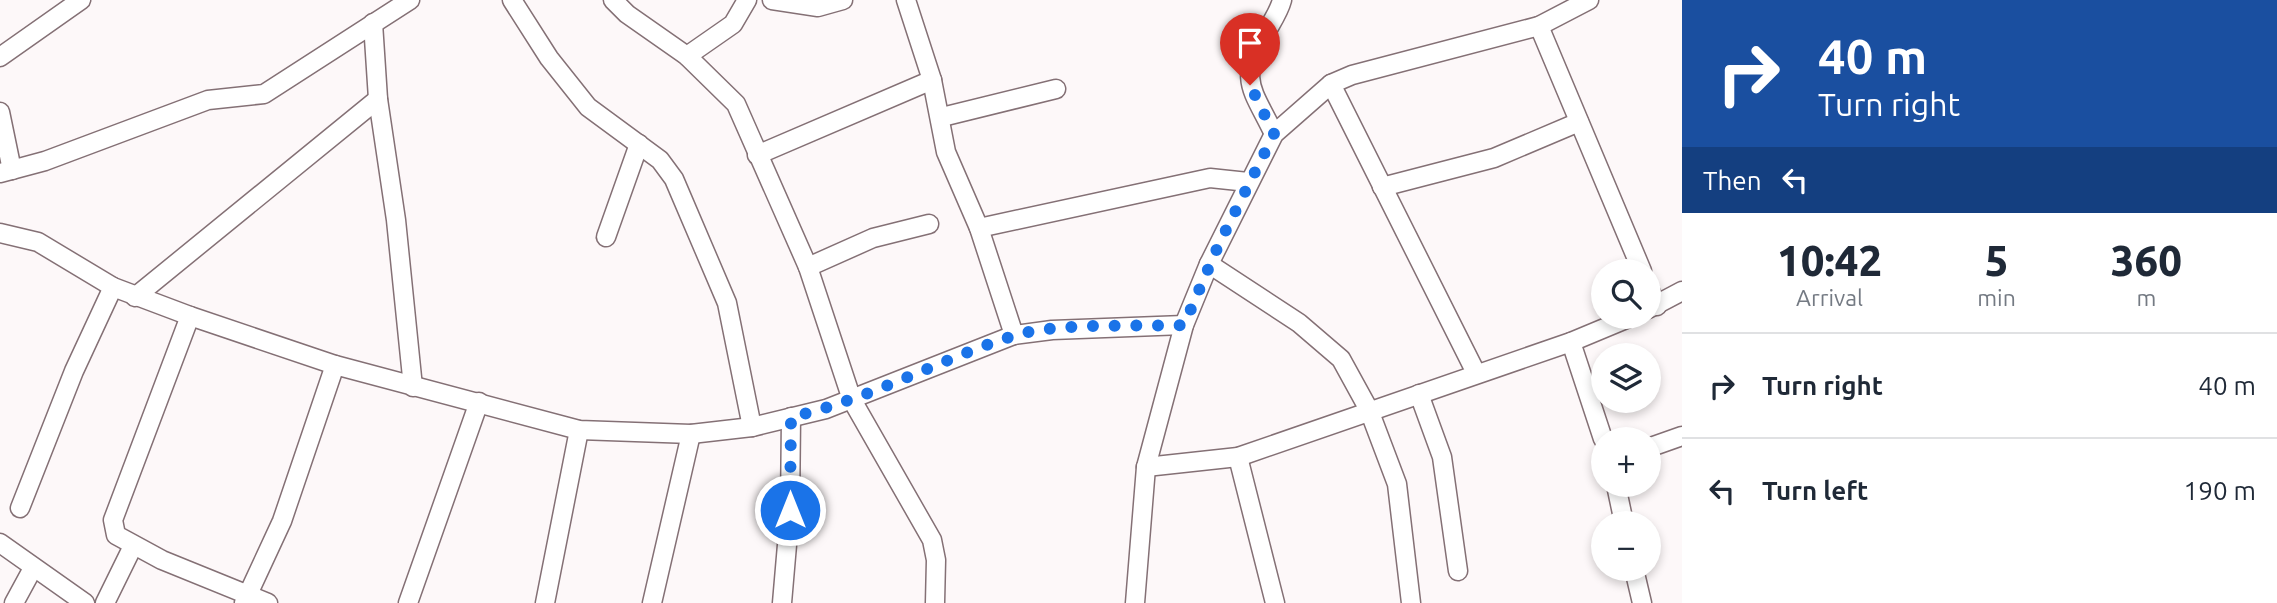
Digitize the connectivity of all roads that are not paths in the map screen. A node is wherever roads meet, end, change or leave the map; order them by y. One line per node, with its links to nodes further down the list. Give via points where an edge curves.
1 (81, 0): 14 (street)
2 (410, 0): 11 (street)
3 (512, 0): 23 (street, via 588,107)
4 (613, 0): 13 (street)
5 (747, 0): 13 (street, via 733,24)
6 (772, 0): 7 (street, via 818,7)
7 (843, 0)
8 (906, 0): 15 (street)
9 (1282, 0): 22 (street, via 1248,72)
10 (1589, 0): 12 (street)
11 (373, 23): 18 (street); 25 (street, via 264,94 208,100)
12 (1539, 26): 16 (street); 21 (street)
13 (687, 56): 24 (street, via 736,104)
14 (0, 57)
15 (932, 80): 20 (street); 24 (street)
16 (1331, 84): 22 (street); 27 (street)
17 (1056, 89): 20 (street)
18 (378, 99): 37 (street); 46 (street)
19 (0, 112): 25 (street)
20 (942, 117): 29 (street, via 946,152)
21 (1578, 122): 27 (street, via 1494,158); 32 (street)
22 (1274, 134): 26 (street)
23 (639, 144): 31 (street); 52 (street, via 660,160 674,179 727,303)
24 (757, 155): 34 (street)
25 (6, 171)
26 (1248, 182): 29 (street, via 1210,178); 33 (street)
27 (1382, 187): 45 (street)
28 (929, 224): 34 (street, via 873,238)
29 (979, 228): 42 (street)
30 (0, 233): 35 (street, via 38,242)
31 (606, 237)
32 (1637, 259)
33 (1209, 264): 40 (street); 50 (street, via 1299,323 1341,359)
34 (808, 267): 48 (street)
35 (113, 287): 37 (street); 60 (street)
36 (1682, 292): 38 (street)
37 (135, 297): 39 (street)
38 (1661, 304)
39 (190, 316): 44 (street); 62 (street, via 113,520 116,535)
40 (1184, 325): 42 (street); 59 (street)
41 (1602, 329): 43 (street)
42 (1014, 335): 48 (street)
43 (1571, 342): 45 (street); 53 (street)
44 (335, 365): 46 (street); 66 (street, via 282,521)
45 (1476, 373): 47 (street)
46 (413, 387): 49 (street)
47 (1419, 394): 50 (street); 64 (street, via 1442,457)
48 (852, 400): 51 (street); 75 (street, via 932,540)
49 (479, 401): 54 (street); 71 (street)
50 (1369, 410): 58 (street); 78 (street, via 1397,484)
51 (791, 417): 52 (street); 74 (street)
52 (752, 427): 55 (street)
53 (1599, 427)
54 (579, 430): 55 (street); 72 (street)
55 (691, 434): 73 (street)
56 (1682, 436): 57 (street)
57 (1661, 443)
58 (1238, 457): 59 (street); 77 (street)
59 (1146, 467): 76 (street)
60 (20, 508)
61 (0, 543): 63 (street)
62 (132, 546): 66 (street); 69 (street)
63 (33, 568): 67 (street); 68 (street)
64 (1458, 571)
65 (1636, 581): 79 (street)
66 (246, 599): 70 (street)
67 (14, 603)
68 (85, 603)
69 (105, 603)
70 (268, 603)
71 (408, 603)
72 (545, 603)
73 (652, 603)
74 (782, 603)
75 (935, 603)
76 (1135, 603)
77 (1275, 603)
78 (1411, 603)
79 (1642, 603)

